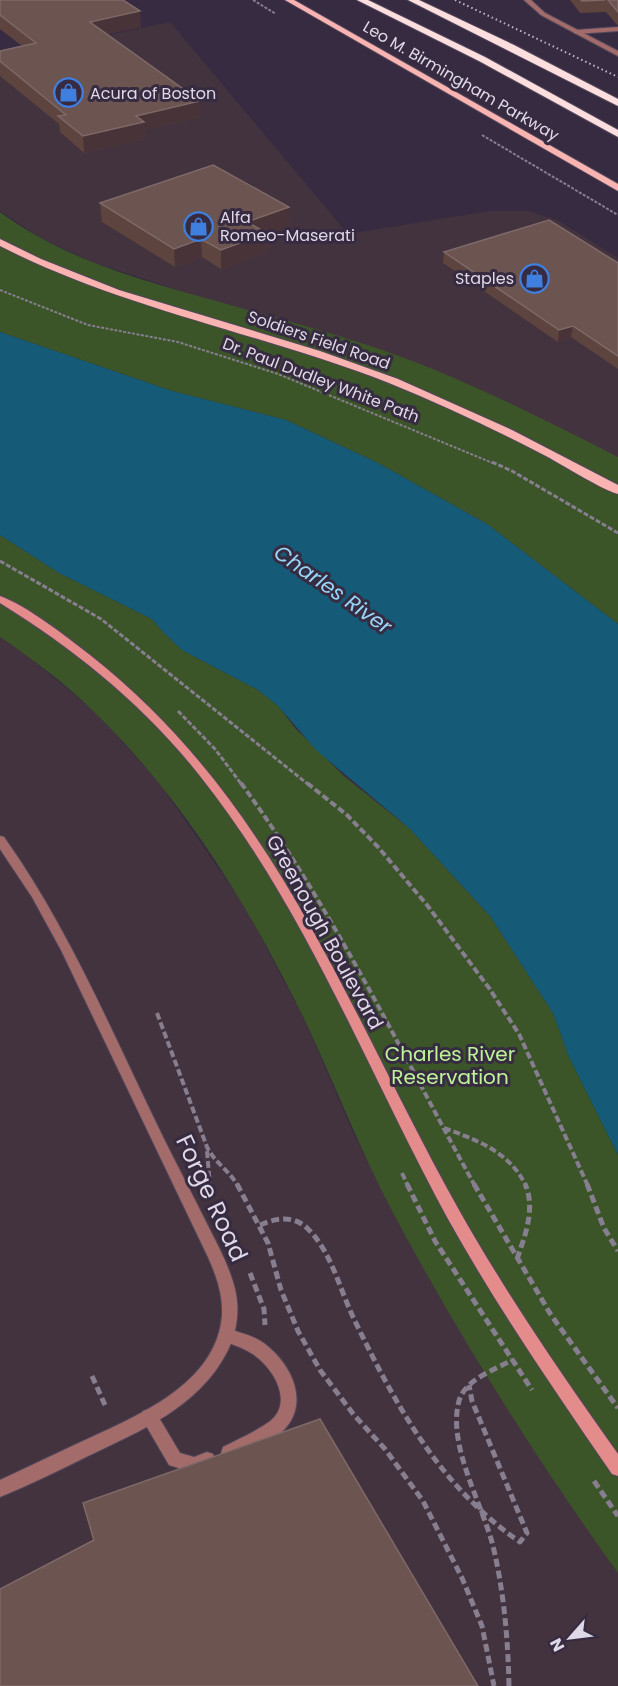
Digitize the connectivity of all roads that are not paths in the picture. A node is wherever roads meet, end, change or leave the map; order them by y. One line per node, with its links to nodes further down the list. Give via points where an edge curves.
1 (289, 0): 10 (main road, Leo M. Birmingham Parkway)
2 (362, 0): 9 (highway, via 482,59)
3 (412, 0): 8 (highway)
4 (527, 0): 6 (street)
5 (618, 29): 6 (street)
6 (576, 32): 7 (street)
7 (618, 54)
8 (618, 103)
9 (618, 135)
10 (618, 189)
11 (0, 242): 12 (main road, Soldiers Field Road, via 99,286 270,338 392,381 518,436)
12 (618, 490)
13 (0, 599): 17 (street, Greenough Boulevard, via 114,680 162,725 229,807 306,930 452,1212 501,1297)
14 (0, 840): 15 (street, Forge Road, via 37,893 70,954 223,1274 230,1306)
15 (226, 1335): 16 (street, Forge Road, via 204,1373 179,1397); 16 (street, via 258,1348 280,1371 289,1393 289,1409 276,1427 232,1453 194,1465 175,1459)
16 (148, 1417): 18 (street, Forge Road)
17 (618, 1468)
18 (0, 1489)

